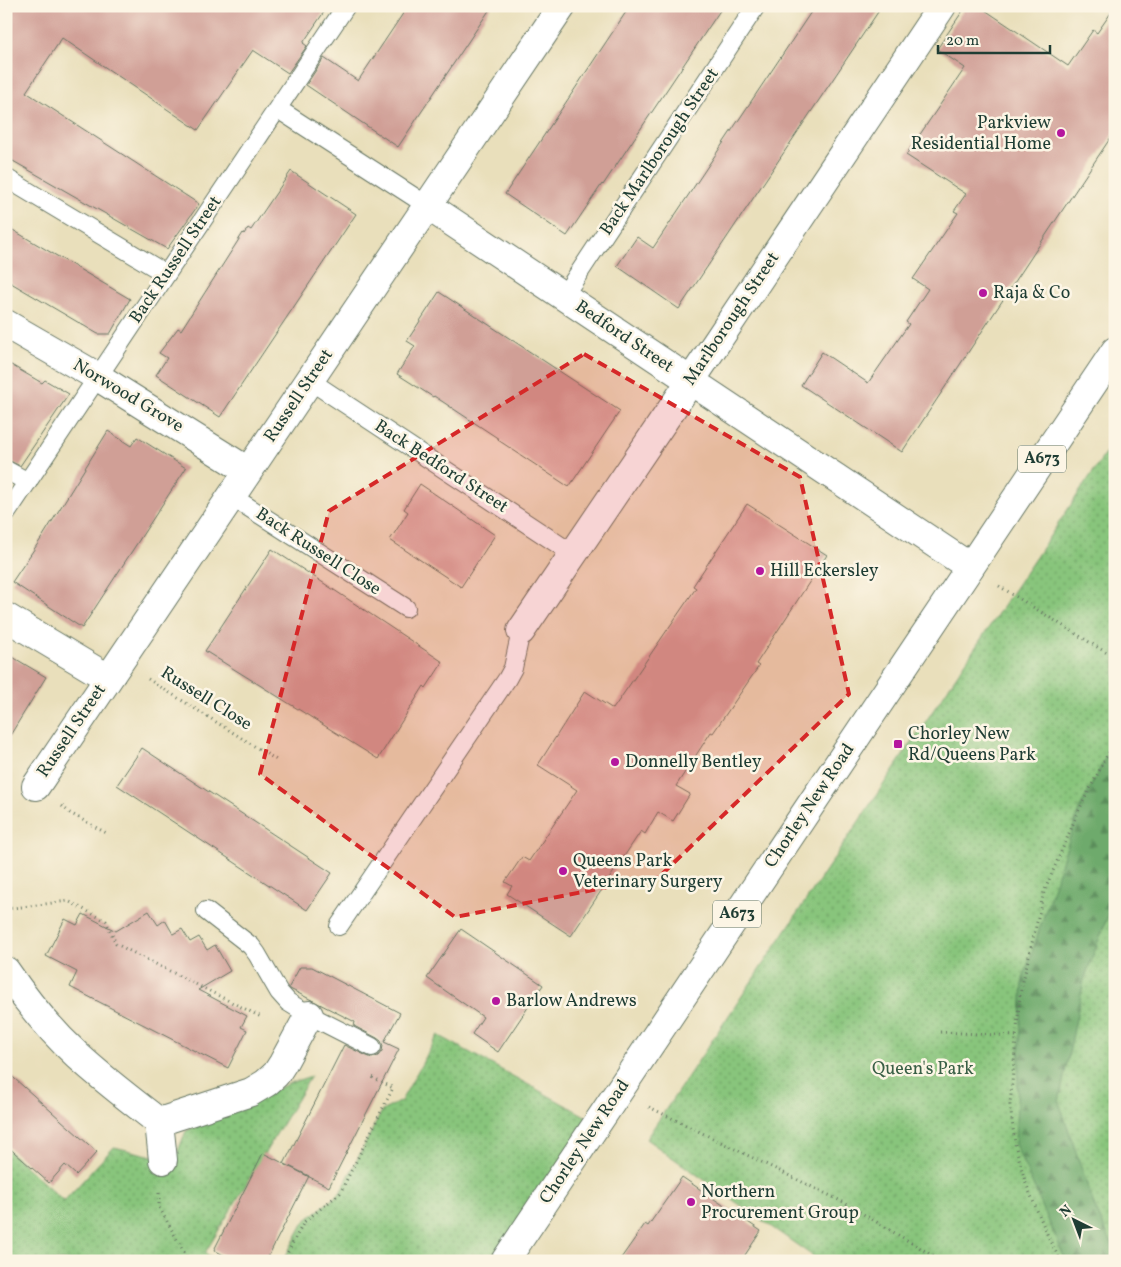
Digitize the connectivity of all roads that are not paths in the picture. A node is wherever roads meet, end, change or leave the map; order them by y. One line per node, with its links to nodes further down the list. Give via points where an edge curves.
1 (346, 6): 5 (lane, Back Russell Street)
2 (562, 6): 7 (street, Russell Street)
3 (756, 6): 9 (lane, Back Marlborough Street)
4 (942, 6): 14 (street, Marlborough Street)
5 (278, 109): 7 (lane, Bedford Street); 8 (lane, Back Russell Street)
6 (6, 178): 8 (lane)
7 (428, 206): 9 (street, Bedford Street); 13 (street, Russell Street)
8 (166, 274): 12 (lane, Back Russell Street)
9 (564, 297): 14 (street, Bedford Street)
10 (6, 324): 12 (street, Norwood Grove)
11 (1115, 351): 21 (street, Chorley New Road / A673)
12 (98, 377): 16 (street, Norwood Grove); 17 (lane, Back Russell Street)
13 (309, 380): 16 (street, Russell Street); 20 (lane, Back Bedford Street)
14 (690, 382): 20 (street, Marlborough Street); 21 (street, Bedford Street)
15 (6, 470): 17 (lane)
16 (248, 470): 18 (street, Russell Street)
17 (28, 482): 19 (lane, Back Russell Street)
18 (231, 496): 22 (lane, Back Russell Close); 25 (street, Russell Street)
19 (6, 514)
20 (573, 554): 24 (street, Marlborough Street)
21 (970, 567): 34 (street, Chorley New Road / A673)
22 (406, 608)
23 (6, 617): 25 (street)
24 (521, 631): 28 (lane, via 507,679)
25 (114, 670): 26 (street, Russell Street)
26 (36, 786)
27 (206, 911): 30 (lane, via 251,946)
28 (339, 926)
29 (6, 971): 32 (street, via 47,1024 78,1056)
30 (303, 1026): 31 (lane); 32 (street, via 280,1069 266,1083 251,1092)
31 (372, 1047)
32 (159, 1122): 33 (street)
33 (163, 1160)
34 (505, 1261)

